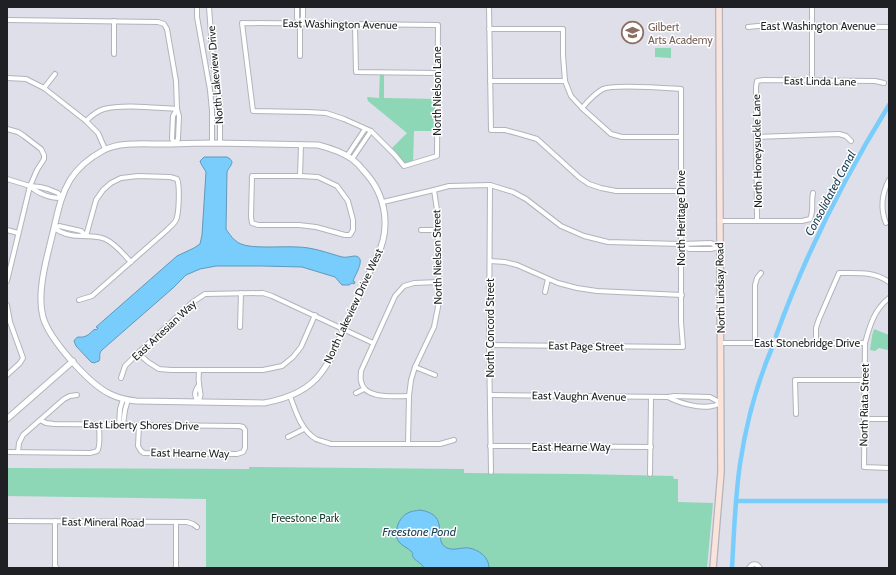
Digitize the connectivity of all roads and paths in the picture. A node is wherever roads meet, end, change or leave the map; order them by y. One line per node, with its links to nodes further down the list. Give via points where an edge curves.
1 (197, 7): 37 (street, North Lakeview Drive)
2 (209, 7): 37 (street, North Lakeview Drive, via 212,52 220,103)
3 (297, 7): 10 (street)
4 (303, 7): 10 (street)
5 (489, 7): 16 (street)
6 (719, 7): 52 (main road, North Lindsay Road)
7 (812, 7): 13 (street)
8 (7, 20): 9 (street)
9 (114, 21): 17 (street); 29 (street, via 164,24 176,81)
10 (300, 24): 11 (street, East Washington Avenue); 18 (street); 32 (street, East Washington Avenue, via 242,23 253,111 326,113 344,118)
11 (355, 24): 12 (street, East Washington Avenue); 19 (street, via 356,72)
12 (438, 25): 19 (street, North Nielson Lane)
13 (812, 26): 14 (street, East Washington Avenue); 15 (street, East Washington Avenue); 25 (street)
14 (748, 27)
15 (889, 27)
16 (489, 29): 22 (street); 23 (street, via 563,29)
17 (114, 54)
18 (300, 56)
19 (437, 73): 33 (street, North Nielson Lane, via 437,156 404,166)
20 (55, 74): 27 (street)
21 (7, 78): 27 (street, via 26,79)
22 (490, 81): 23 (street); 48 (street, via 491,130 505,130 537,139 580,178 601,188 616,191)
23 (565, 81): 28 (street, via 571,96)
24 (757, 81): 25 (street, East Linda Lane); 35 (street, North Honeysuckle Lane)
25 (812, 81): 26 (street, East Linda Lane)
26 (884, 83)
27 (44, 88): 30 (street)
28 (582, 108): 34 (street, via 611,134 622,137); 34 (street, North Heritage Drive, via 604,88 681,89)
29 (177, 109): 30 (street, via 103,109); 38 (street, via 179,116)
30 (86, 121): 40 (street, via 98,133)
31 (7, 129): 46 (street, via 24,136 41,149 44,155)
32 (366, 129): 33 (street); 41 (street)
33 (371, 131): 41 (street)
34 (680, 137): 48 (street, North Heritage Drive)
35 (757, 137): 36 (street, via 839,134); 53 (street, North Honeysuckle Lane)
36 (851, 141)
37 (216, 143): 38 (street, North Lakeview Drive West); 39 (street, North Lakeview Drive West)
38 (176, 144): 40 (street, North Lakeview Drive West, via 126,144)
39 (301, 145): 41 (street, North Lakeview Drive West, via 318,145 334,149); 42 (street)
40 (106, 149): 50 (street, North Lakeview Drive West, via 78,170)
41 (350, 158): 51 (street, North Lakeview Drive West, via 368,174)
42 (300, 176): 42 (street, via 252,176 252,223 316,227 350,235 353,220 348,201 337,186 318,177)
43 (7, 179): 46 (street)
44 (889, 180): 54 (street, via 883,194 882,205)
45 (490, 185): 47 (street, via 449,186); 61 (street, via 514,192 561,226 584,236 608,242); 63 (street, North Concord Street)
46 (30, 186): 50 (street, via 48,189 58,193); 59 (street)
47 (434, 190): 51 (street); 58 (street, North Nielson Street)
48 (681, 191): 61 (street, North Heritage Drive)
49 (813, 193): 53 (street, via 810,220)
50 (62, 198): 55 (street, North Lakeview Drive West)
51 (383, 202): 78 (street, North Lakeview Drive West, via 386,227 380,251)
52 (720, 221): 53 (street); 62 (main road, North Lindsay Road)
53 (757, 221)
54 (886, 223)
55 (54, 228): 60 (street); 87 (street, North Lakeview Drive West, via 42,284 43,317 56,342)
56 (7, 230): 59 (street)
57 (421, 230): 58 (street)
58 (437, 230): 68 (street, North Nielson Street)
59 (18, 233): 67 (street)
60 (86, 236): 64 (street, via 105,239 120,249); 64 (street, via 96,200 111,183 121,178 138,176 177,179 179,185 176,220)
61 (681, 244): 62 (street, via 689,249); 72 (street, North Heritage Drive)
62 (720, 247): 81 (main road, North Lindsay Road)
63 (490, 261): 66 (street, via 517,265); 84 (street, North Concord Street)
64 (131, 262): 74 (street, via 92,296)
65 (761, 273): 82 (street, via 755,285)
66 (548, 279): 70 (street); 72 (street, via 597,292)
67 (7, 280)
68 (439, 282): 80 (street, via 404,286 395,296); 88 (street, North Nielson Street, via 434,327)
69 (889, 282): 83 (street, via 873,274 839,273 816,328)
70 (545, 292)
71 (241, 293): 76 (street, East Artesian Way, via 263,293); 77 (street); 86 (street, East Artesian Way, via 205,294)
72 (682, 295): 85 (street, North Heritage Drive)
73 (889, 298): 79 (street, East Stonebridge Drive, via 876,311)
74 (79, 300)
75 (7, 305): 90 (street, via 10,322 23,358)
76 (315, 315): 78 (street, East Artesian Way); 89 (street, via 301,347 282,366 263,370)
77 (240, 327)
78 (344, 330): 80 (street, East Artesian Way); 98 (street, North Lakeview Drive West, via 321,374 310,385)
79 (865, 342): 83 (street, East Stonebridge Drive); 93 (street, North Riata Street)
80 (373, 343): 94 (street, via 361,371)
81 (720, 343): 82 (street, East Stonebridge Drive); 104 (main road, North Lindsay Road)
82 (755, 343): 83 (street, East Stonebridge Drive)
83 (816, 343)
84 (489, 345): 85 (street, East Page Street); 97 (street, North Concord Street)
85 (683, 347)
86 (138, 353): 89 (street, via 158,369); 92 (street, East Artesian Way, via 125,366)
87 (73, 361): 102 (street, North Lakeview Drive West, via 96,385 109,394); 106 (street)
88 (415, 367): 91 (street); 99 (street, North Nielson Street, via 410,380)
89 (199, 370): 103 (street, via 199,385 195,391)
90 (7, 375)
91 (435, 375)
92 (121, 378)
93 (865, 380): 105 (street, via 795,380); 107 (street, North Riata Street)
94 (364, 389): 95 (street); 99 (street, via 376,395)
95 (356, 393)
96 (77, 395): 109 (street, via 64,399)
97 (490, 395): 100 (street, East Vaughn Avenue); 117 (street, North Concord Street)
98 (290, 396): 103 (street, North Lakeview Drive West, via 264,403); 113 (street)
99 (409, 396): 116 (street, North Nielson Street)
100 (652, 397): 101 (street, East Vaughn Avenue); 118 (street)
101 (668, 397): 104 (street, East Vaughn Avenue, via 710,397); 104 (street, East Vaughn Avenue, via 693,406 711,407)
102 (126, 400): 103 (street, North Lakeview Drive West); 111 (street, via 120,409)
103 (198, 402)
104 (721, 402): 131 (main road, North Lindsay Road, via 721,479)
105 (796, 414)
106 (8, 417)
107 (864, 419): 108 (street); 122 (street, North Riata Street, via 864,467)
108 (889, 419)
109 (40, 420): 110 (street, East Liberty Shores Drive, via 54,424); 120 (street, via 21,437)
110 (99, 425): 111 (street, East Liberty Shores Drive); 120 (street, via 99,447 95,452)
111 (121, 425): 112 (street, East Liberty Shores Drive)
112 (138, 425): 121 (street, East Hearne Way, via 138,446 144,453); 121 (street, East Liberty Shores Drive, via 243,427)
113 (304, 429): 114 (street); 116 (street, via 316,439 331,444)
114 (288, 437)
115 (454, 440): 116 (street, via 440,444)
116 (408, 444)
117 (490, 446): 118 (street, East Hearne Way); 123 (street, North Concord Street)
118 (651, 447): 124 (street)
119 (7, 452): 120 (street)
120 (18, 452)
121 (243, 452)
122 (889, 468)
123 (490, 472)
124 (650, 474)
125 (7, 521): 126 (street, East Mineral Road)
126 (55, 521): 127 (street, East Mineral Road); 129 (street)
127 (176, 522): 128 (street, East Mineral Road); 130 (street)
128 (197, 526)
129 (56, 568)
130 (176, 568)
131 (714, 568)
132 (749, 568): 133 (street, via 754,564)
133 (760, 568)

